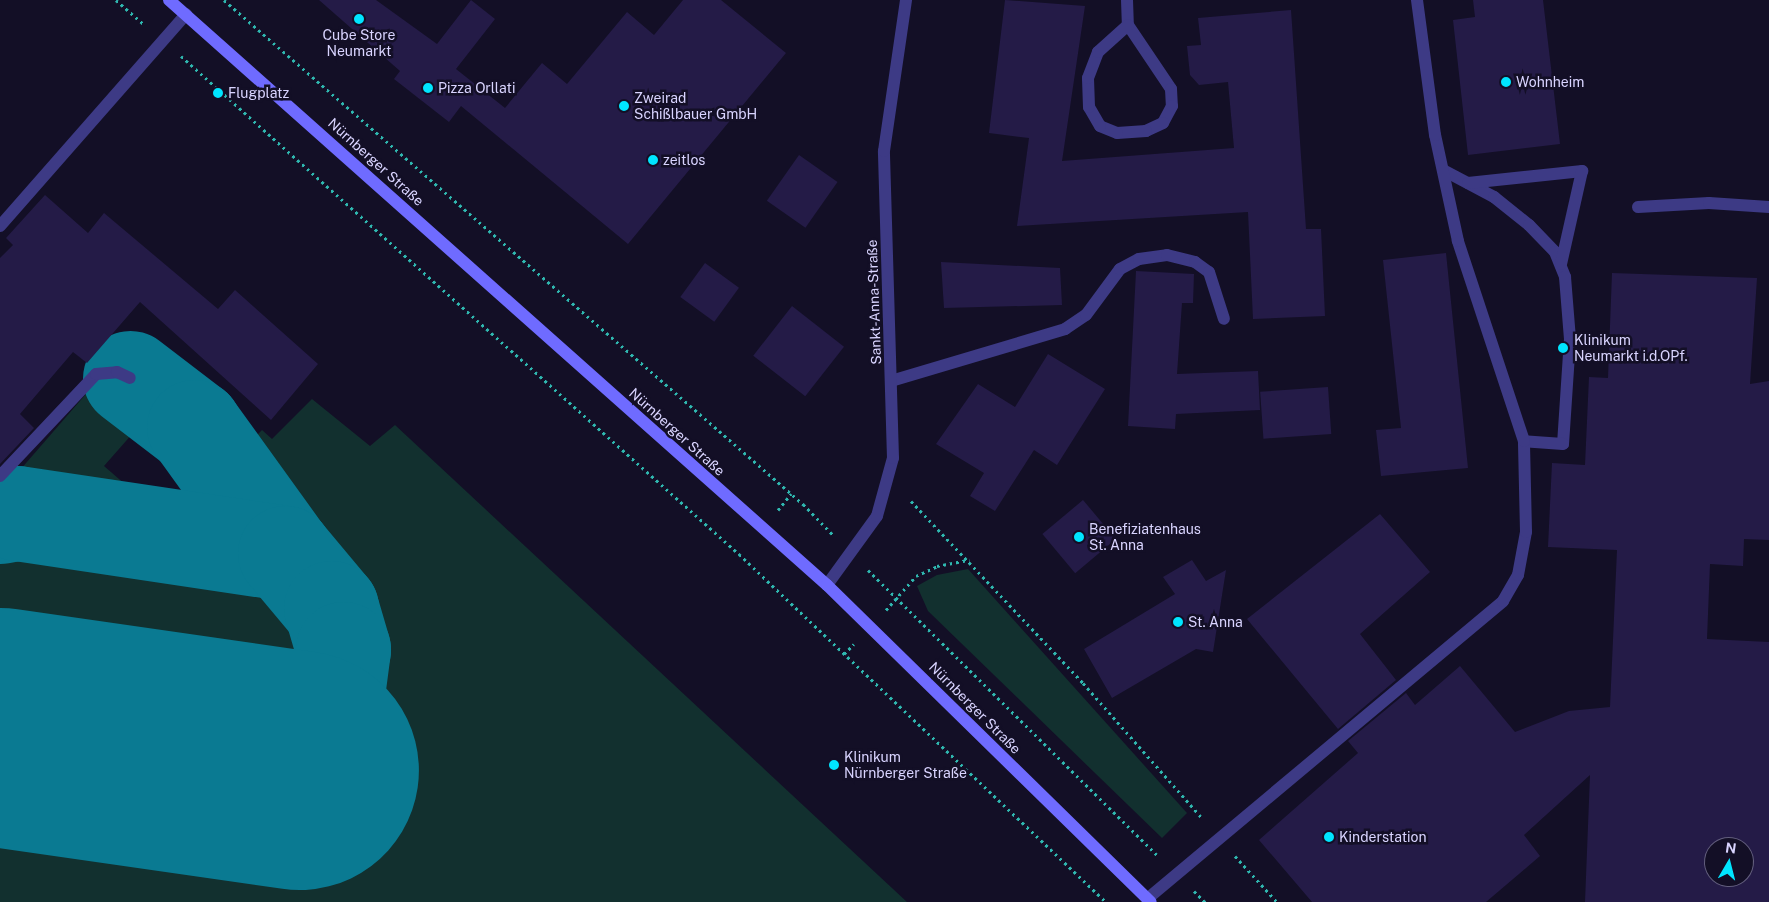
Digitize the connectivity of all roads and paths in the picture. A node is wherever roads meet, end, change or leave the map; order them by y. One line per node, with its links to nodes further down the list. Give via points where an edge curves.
1 (116, 0): 9 (path)
2 (169, 0): 7 (main road, Nürnberger Straße)
3 (224, 0): 22 (path, via 803,504)
4 (906, 0): 18 (street, Sankt-Anna-Straße, via 884,151)
5 (1127, 0): 8 (street)
6 (1416, 0): 10 (street)
7 (186, 14): 9 (street); 24 (main road, Nürnberger Straße)
8 (1128, 25): 8 (street, via 1171,89 1172,106 1163,123 1146,131 1117,134 1100,126 1090,108 1088,78 1098,52)
9 (162, 40): 14 (street); 29 (path, via 740,554)
10 (1443, 170): 11 (street); 19 (street, via 1475,298)
11 (1468, 183): 15 (street, via 1494,197 1529,225); 15 (street, via 1582,171)
12 (1638, 207): 13 (street, via 1709,203)
13 (1769, 207)
14 (0, 226)
15 (1561, 264): 19 (street, via 1570,339 1563,444)
16 (1224, 320): 18 (street, via 1209,272 1195,262 1167,255 1139,259 1120,268 1086,315 1065,329)
17 (130, 378): 20 (street, via 117,372 96,374)
18 (891, 381): 22 (street, Sankt-Anna-Straße, via 890,475 877,516)
19 (1524, 442): 26 (street, via 1526,532 1518,575 1503,601)
20 (0, 476)
21 (911, 501): 23 (path)
22 (852, 555): 24 (street, Sankt-Anna-Straße); 25 (path)
23 (968, 560): 25 (path, via 926,570); 26 (path)
24 (827, 585): 28 (main road, Nürnberger Straße)
25 (896, 599): 27 (path)
26 (1219, 838): 27 (street); 31 (path)
27 (1176, 874): 28 (street); 30 (path)
28 (1149, 900)
29 (1106, 902)
30 (1205, 902)
31 (1276, 902)

